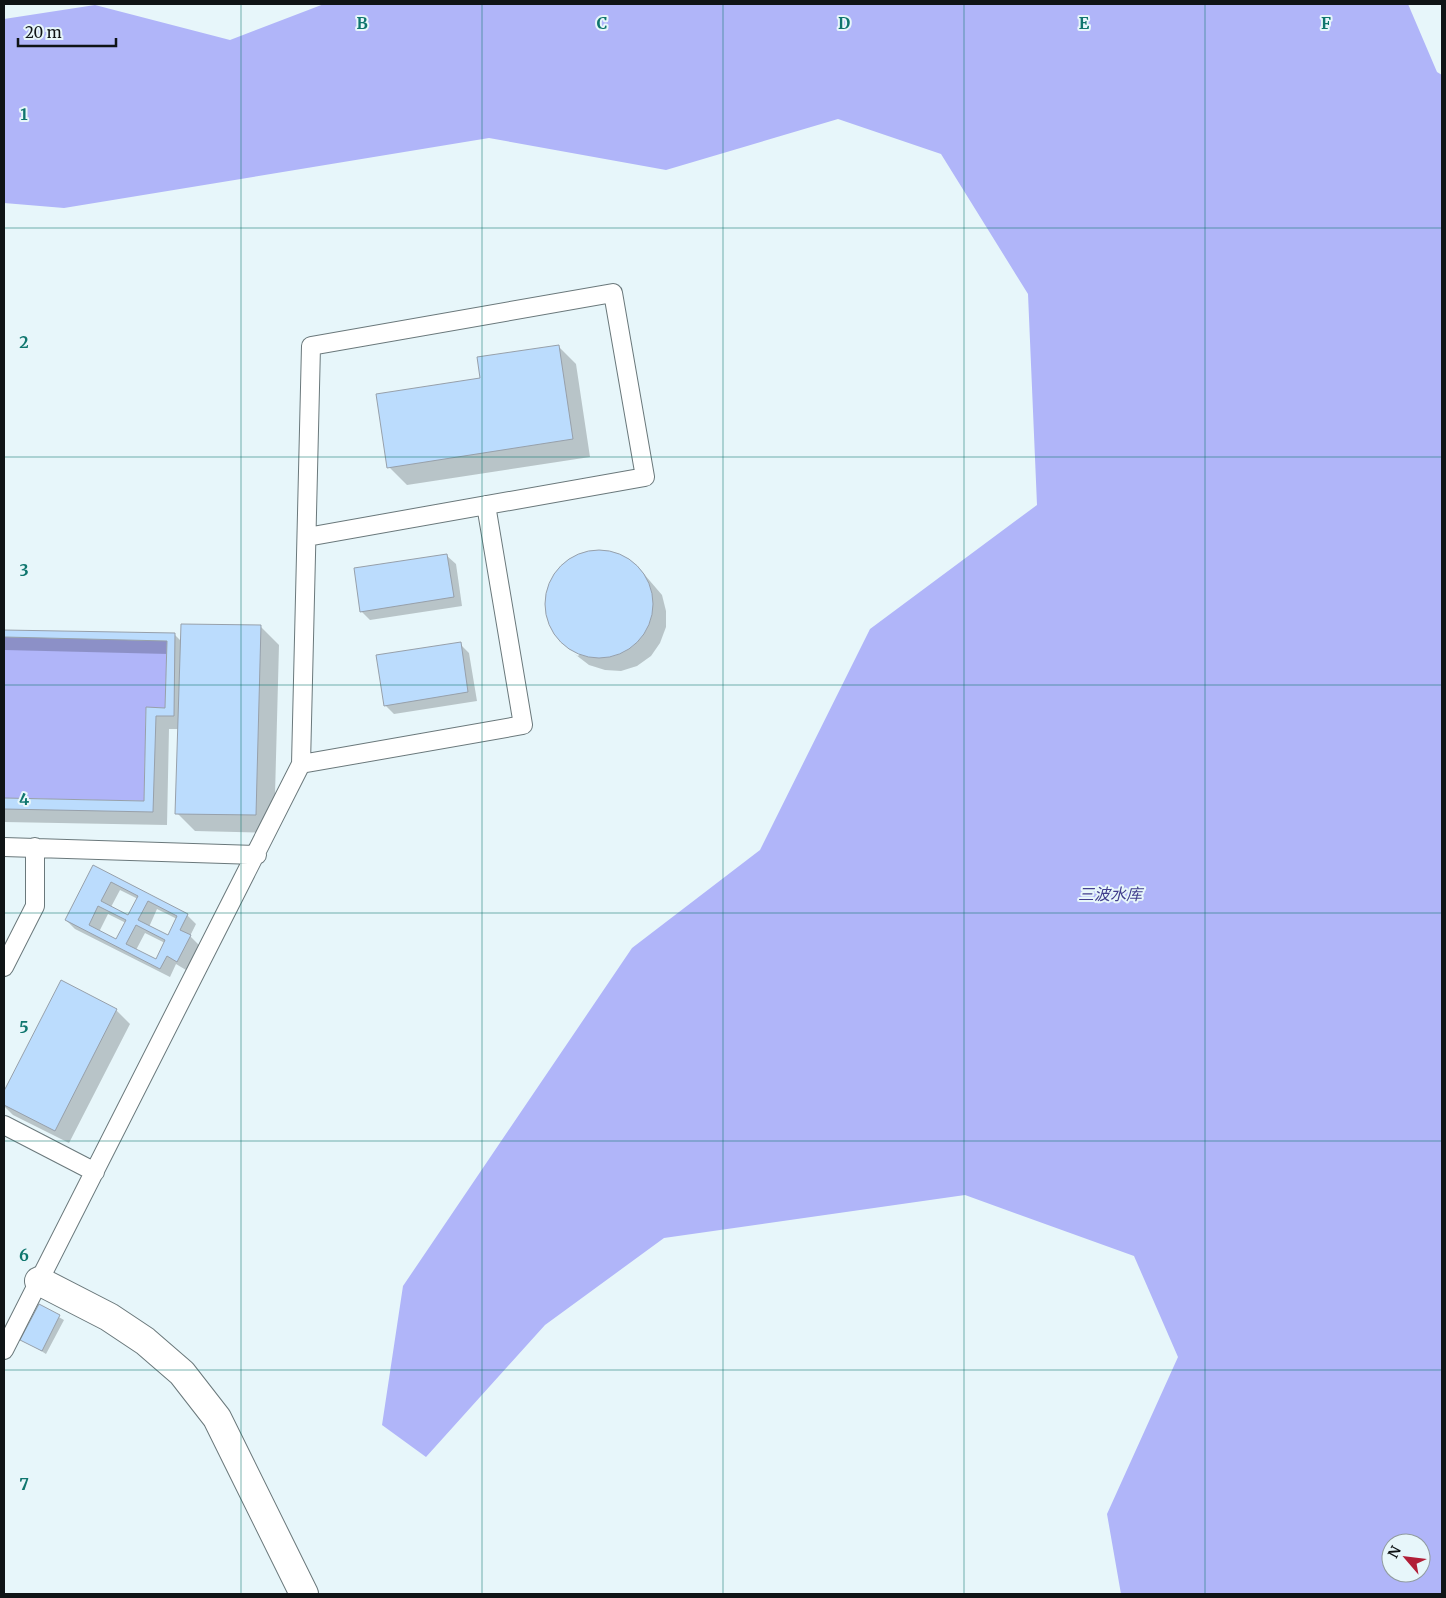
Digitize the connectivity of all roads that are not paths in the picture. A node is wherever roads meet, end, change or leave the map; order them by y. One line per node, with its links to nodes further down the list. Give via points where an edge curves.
1 (486, 505): 2 (lane); 2 (lane, via 644,477 613,293 311,346); 3 (lane, via 523,725)
2 (307, 537): 3 (lane)
3 (301, 764): 6 (lane)
4 (4, 847): 5 (lane)
5 (35, 847): 6 (lane); 7 (lane, via 35,906)
6 (257, 854): 9 (lane)
7 (4, 967)
8 (4, 1125): 9 (lane)
9 (95, 1172): 10 (lane)
10 (39, 1281): 11 (lane); 12 (street, via 109,1317 145,1341 182,1373 217,1418)
11 (4, 1350)
12 (304, 1594)

